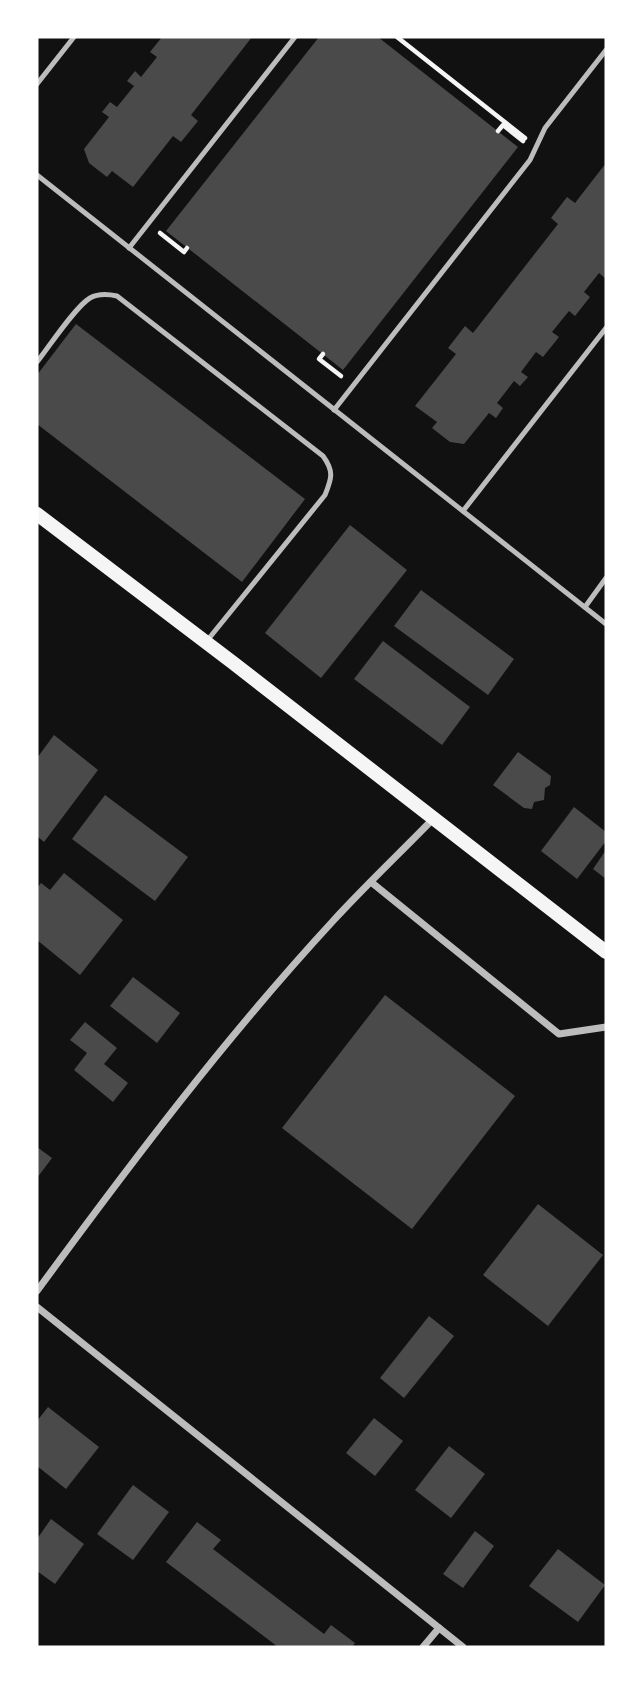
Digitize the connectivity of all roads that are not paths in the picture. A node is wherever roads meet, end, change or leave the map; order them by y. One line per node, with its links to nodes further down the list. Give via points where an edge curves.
1 (74, 37): 4 (lane)
2 (295, 37): 6 (lane)
3 (606, 50): 9 (lane, via 544,128 530,160)
4 (37, 84)
5 (37, 175): 6 (lane)
6 (129, 248): 9 (lane)
7 (606, 328): 10 (lane)
8 (37, 362): 15 (lane, via 89,299 117,296 323,456 331,467 324,495)
9 (334, 410): 10 (lane)
10 (463, 511): 13 (lane)
11 (37, 514): 15 (main road)
12 (606, 578): 13 (lane)
13 (584, 607): 14 (lane)
14 (606, 624)
15 (206, 642): 16 (main road)
16 (434, 818): 17 (street); 18 (main road)
17 (371, 882): 19 (street, via 559,1034); 20 (street, via 250,1017 122,1175)
18 (606, 952)
19 (606, 1027)
20 (37, 1291)
21 (37, 1307): 22 (street)
22 (439, 1628): 23 (street); 24 (street)
23 (423, 1647)
24 (463, 1647)

